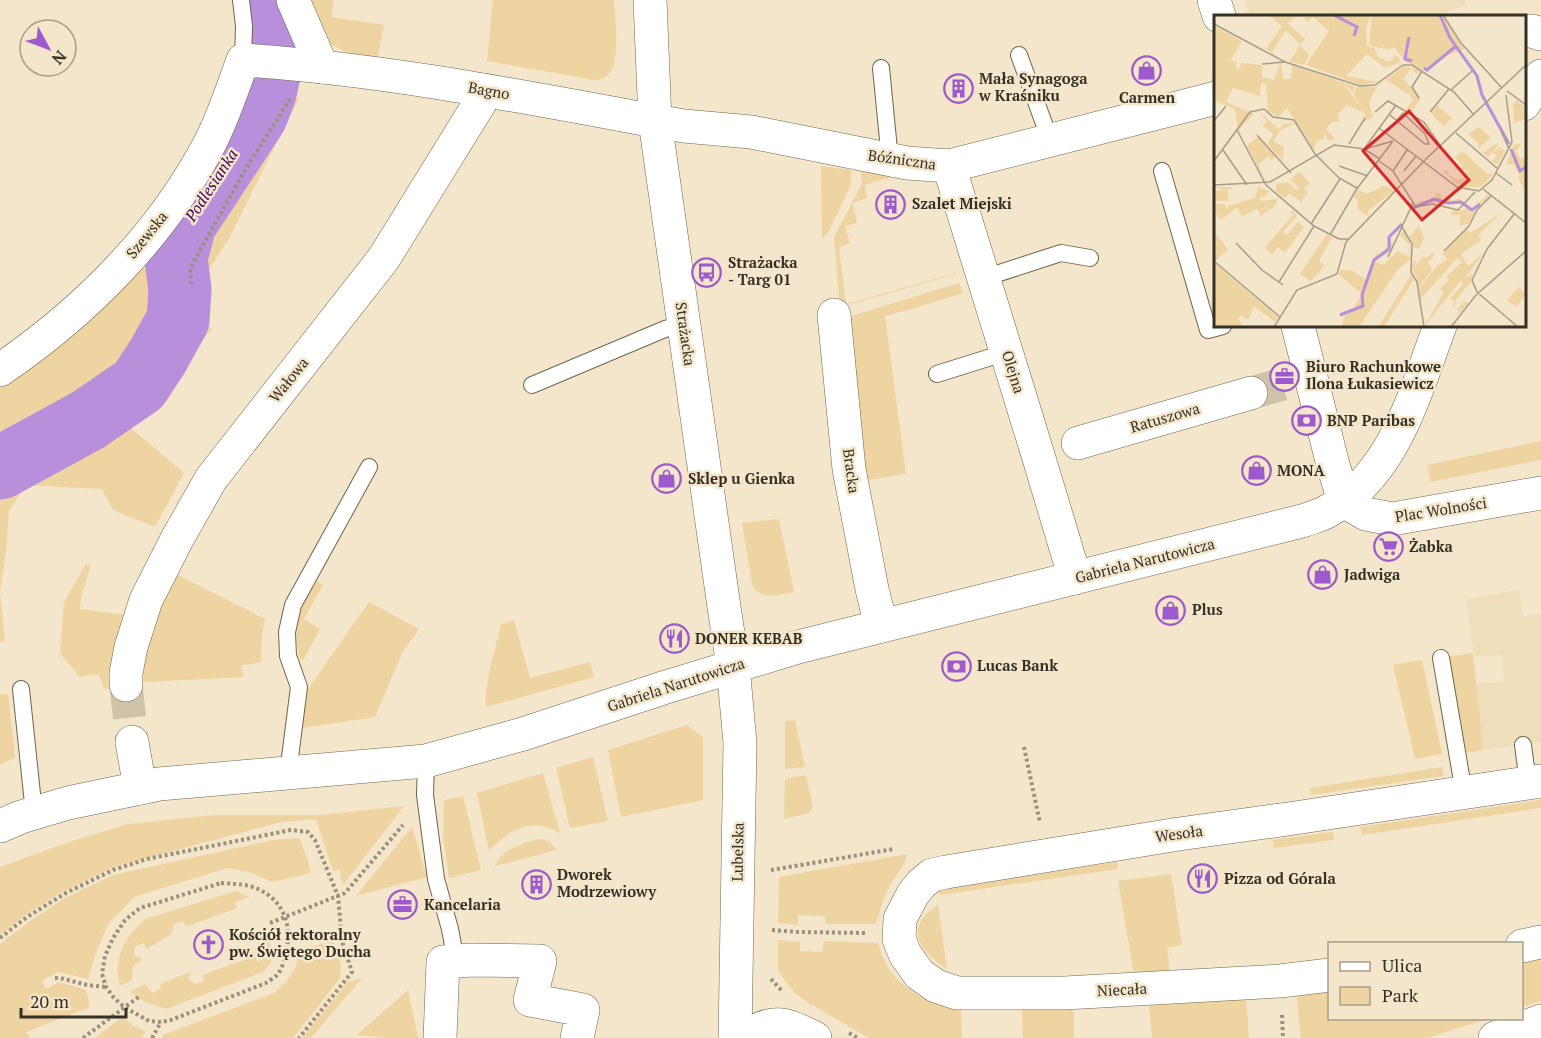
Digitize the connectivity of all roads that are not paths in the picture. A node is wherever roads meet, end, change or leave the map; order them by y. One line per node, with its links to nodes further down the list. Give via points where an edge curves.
1 (241, 0): 9 (lane, Szewska)
2 (293, 0): 11 (street)
3 (650, 0): 16 (street, Strażacka)
4 (1214, 0): 5 (street)
5 (1219, 15)
6 (1526, 31): 7 (street)
7 (1541, 33)
8 (1019, 55): 17 (lane)
9 (250, 61): 11 (street); 29 (street, Szewska, via 195,170 156,226 93,296)
10 (881, 68): 18 (lane)
11 (303, 74): 13 (street, Bagno)
12 (1541, 76): 15 (street)
13 (483, 90): 16 (street, Bagno); 41 (street, Wałowa, via 481,101 384,258 211,479 146,600 131,646)
14 (1214, 98): 17 (street, Bóźniczna)
15 (1526, 101)
16 (655, 121): 18 (street, Bóźniczna, via 751,132); 24 (street, Strażacka)
17 (1050, 140): 19 (street, Bóźniczna)
18 (890, 160): 19 (street, Bóźniczna)
19 (949, 166): 22 (street, Olejna)
20 (1162, 171): 25 (lane, via 1208,330)
21 (1090, 258): 22 (lane, via 1061,253)
22 (984, 278): 28 (street, Olejna)
23 (834, 315): 38 (street, Bracka, via 849,469)
24 (684, 324): 31 (lane); 40 (street, Strażacka)
25 (1219, 327)
26 (1298, 327): 36 (street, via 1306,377)
27 (1440, 327): 36 (street, via 1391,446 1374,471)
28 (1007, 352): 30 (lane); 37 (street, Olejna)
29 (0, 370)
30 (937, 374)
31 (532, 385)
32 (1251, 393): 33 (street, Ratuszowa)
33 (1078, 444)
34 (369, 467): 46 (lane, via 293,605 287,632 288,656 299,687)
35 (1541, 493): 36 (street, Plac Wolności, via 1392,519 1366,514)
36 (1344, 501): 37 (street, Gabriela Narutowicza, via 1291,525)
37 (1075, 578): 38 (street, Gabriela Narutowicza)
38 (881, 626): 40 (street, Gabriela Narutowicza)
39 (1441, 658): 49 (lane)
40 (733, 666): 45 (street, Gabriela Narutowicza); 60 (street, Lubelska, via 740,743)
41 (126, 686)
42 (21, 689): 50 (lane)
43 (132, 742): 48 (street)
44 (1523, 745): 47 (lane)
45 (426, 761): 46 (street, Gabriela Narutowicza); 54 (lane, via 426,801 436,879)
46 (288, 774): 48 (street, Gabriela Narutowicza)
47 (1534, 782): 49 (street, Wesoła)
48 (140, 788): 50 (street, Gabriela Narutowicza)
49 (1464, 793): 55 (street, Wesoła, via 932,875 913,894 900,919 899,939 904,954)
50 (34, 813): 51 (street, Gabriela Narutowicza)
51 (0, 826)
52 (1541, 942): 53 (street)
53 (1523, 946)
54 (456, 961): 58 (street, via 442,962); 59 (street, via 540,961 530,1000 583,1010)
55 (919, 974): 56 (street, Niecała, via 936,986 957,993 1065,993)
56 (1328, 975)
57 (1541, 1021): 63 (street)
58 (440, 1038)
59 (577, 1038)
60 (735, 1038)
61 (744, 1038): 62 (street, via 762,1027 779,1024)
62 (815, 1038)
63 (1495, 1038)

